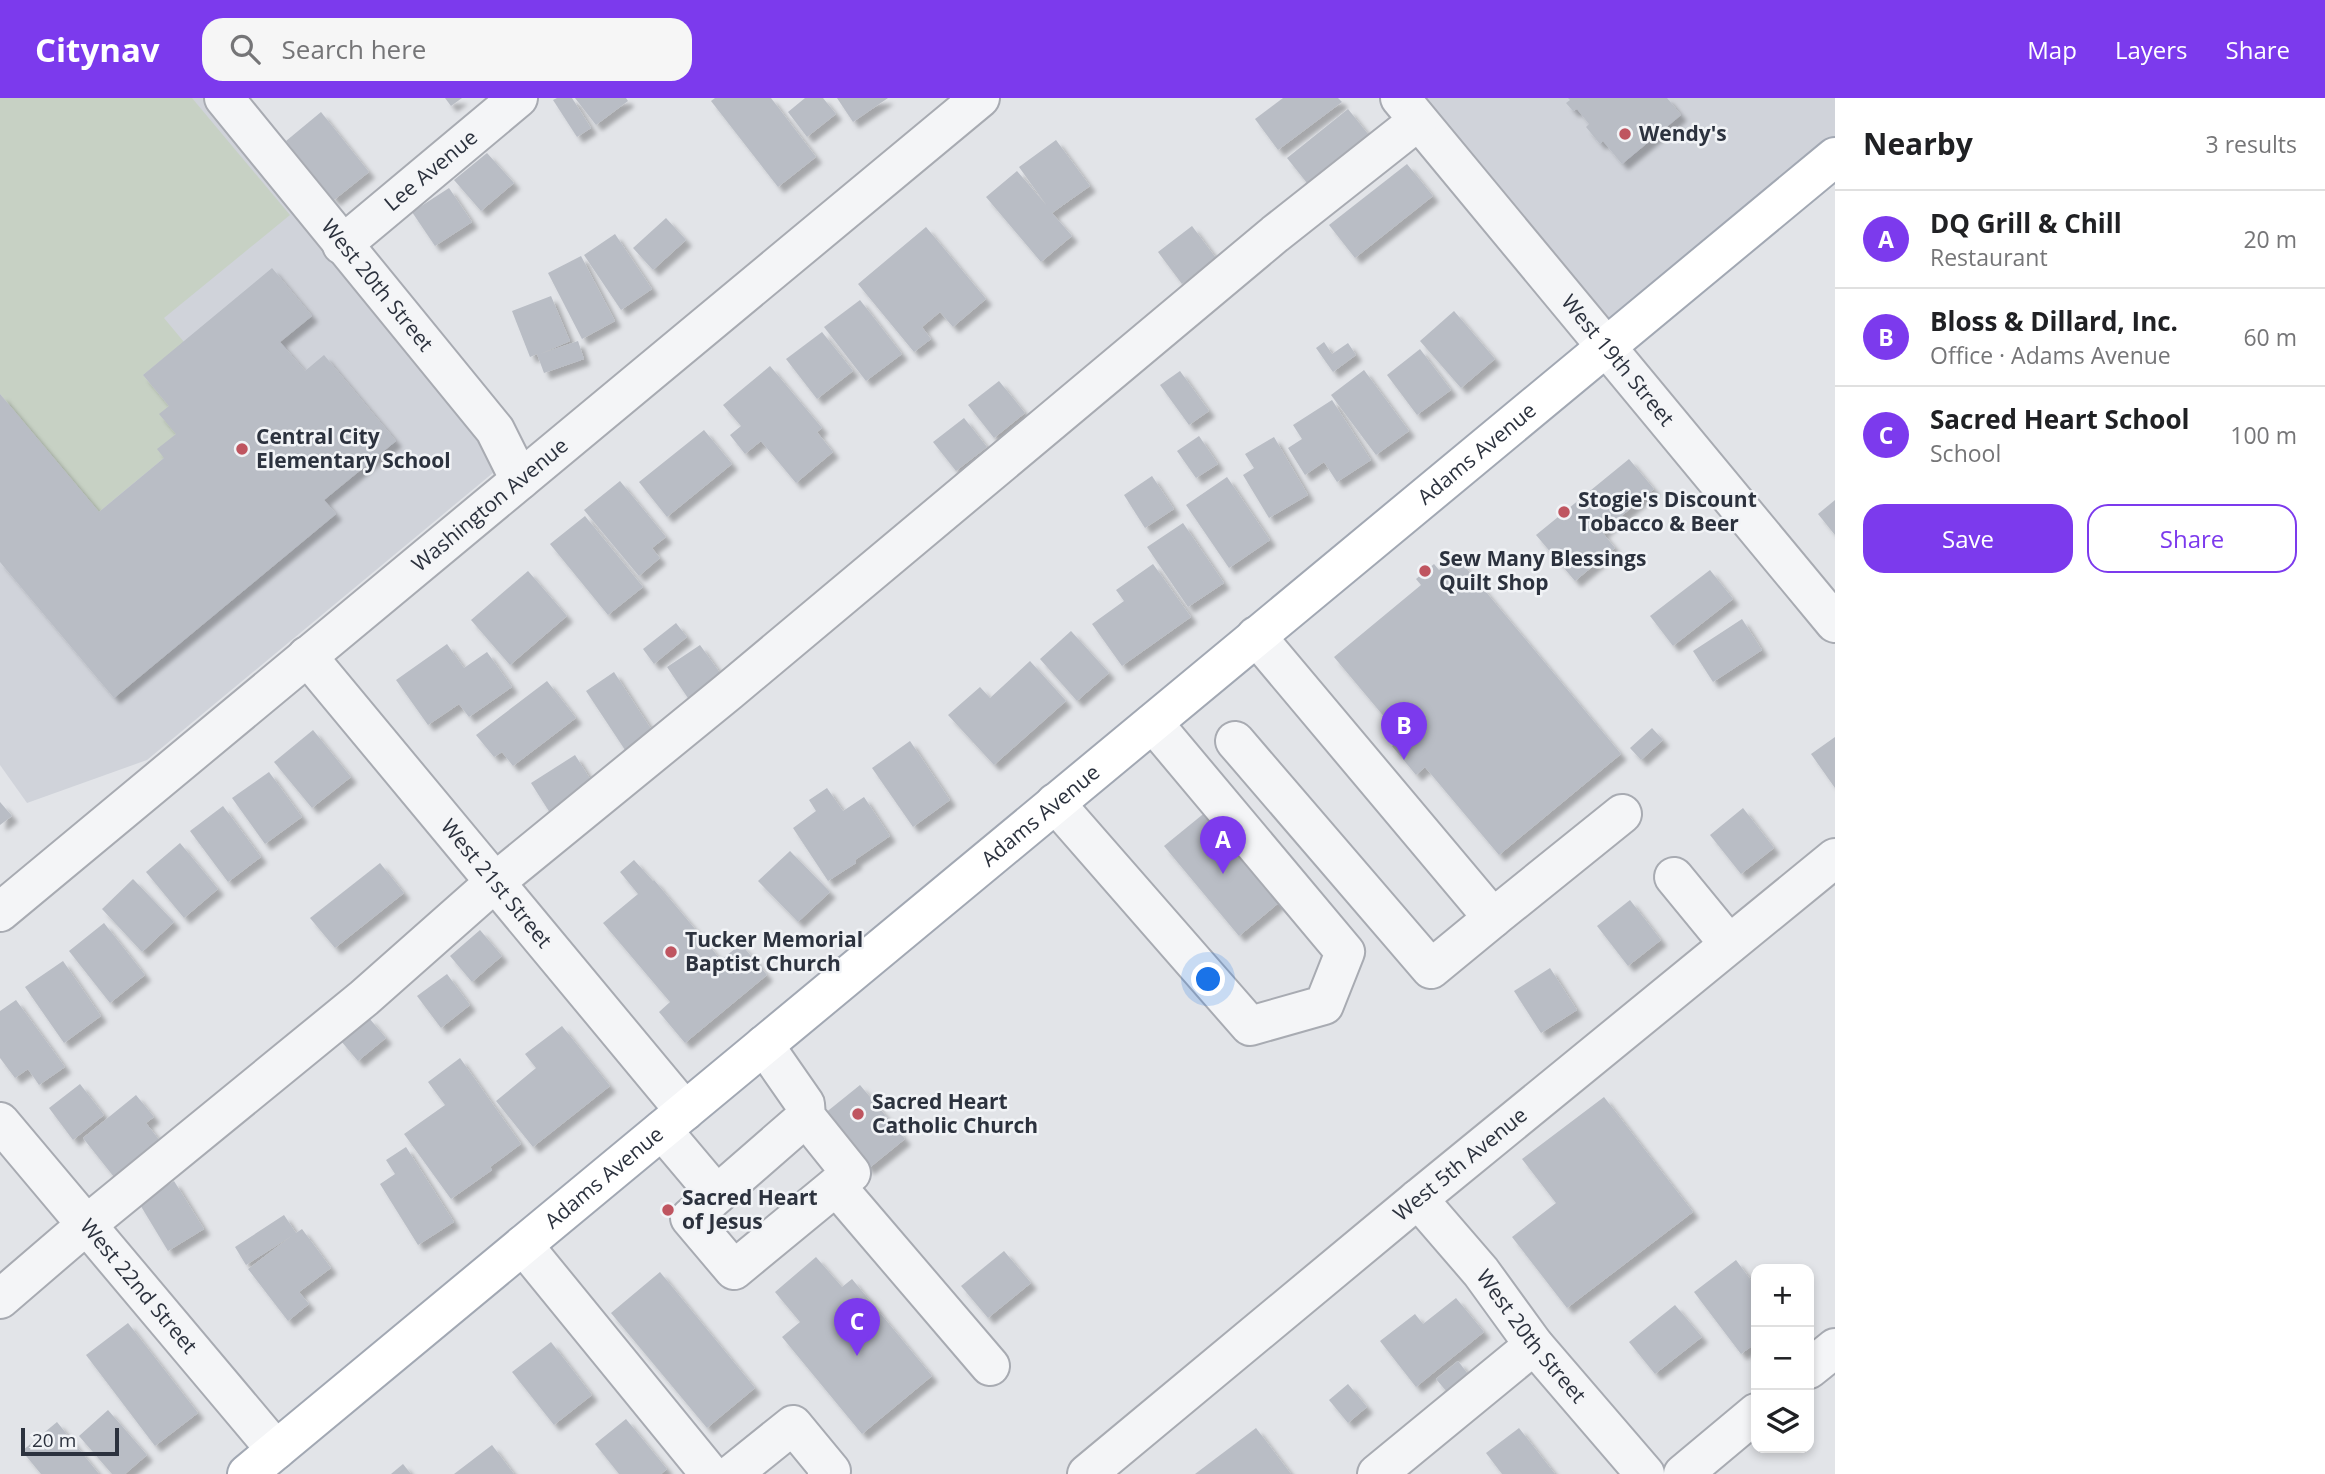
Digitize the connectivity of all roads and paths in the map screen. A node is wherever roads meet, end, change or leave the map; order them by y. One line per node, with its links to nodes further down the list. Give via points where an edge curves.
1 (224, 98): 6 (street, West 20th Street)
2 (518, 98): 6 (street, Lee Avenue)
3 (980, 98): 8 (street, Washington Avenue)
4 (1409, 109): 7 (street, West 19th Street); 18 (street, via 1275,234)
5 (1835, 157): 7 (main road, Adams Avenue)
6 (342, 245): 8 (street, West 20th Street, via 495,430)
7 (1606, 346): 9 (street, West 19th Street); 10 (main road, Adams Avenue)
8 (520, 480): 11 (street, Washington Avenue)
9 (1835, 623)
10 (1256, 636): 12 (main road, Adams Avenue); 20 (street)
11 (307, 656): 18 (street, West 21st Street); 19 (street, Washington Avenue)
12 (1153, 723): 14 (main road, Adams Avenue); 14 (street, via 1345,952 1324,1005 1250,1026)
13 (1235, 741): 20 (street, via 1431,969)
14 (1055, 803): 22 (main road, Adams Avenue)
15 (1622, 814): 20 (street)
16 (1835, 858): 21 (street, West 5th Avenue)
17 (1674, 877): 21 (street)
18 (494, 883): 24 (street, West 21st Street); 29 (street, via 364,998)
19 (0, 912)
20 (1493, 918)
21 (1729, 944): 28 (street, West 5th Avenue)
22 (764, 1045): 23 (street, via 805,1104); 24 (main road, Adams Avenue)
23 (806, 1117): 26 (street, via 852,1172); 27 (street)
24 (673, 1120): 27 (street, West 21st Street); 30 (main road, Adams Avenue)
25 (0, 1122): 29 (street, West 22nd Street)
26 (836, 1186): 27 (street, via 734,1270 690,1218); 35 (street)
27 (716, 1194)
28 (1418, 1199): 32 (street, West 20th Street, via 1481,1272); 42 (street, West 5th Avenue)
29 (85, 1226): 31 (street); 37 (street, West 22nd Street)
30 (523, 1245): 37 (main road, Adams Avenue); 39 (street)
31 (0, 1299)
32 (1535, 1345): 43 (street); 44 (street, West 20th Street)
33 (1835, 1348): 34 (street)
34 (1814, 1365)
35 (990, 1366)
36 (1751, 1417): 45 (street)
37 (276, 1450): 38 (main road, Adams Avenue)
38 (247, 1474)
39 (710, 1474)
40 (732, 1474): 41 (street, via 793,1424 831,1471)
41 (828, 1474)
42 (1087, 1474)
43 (1377, 1474)
44 (1645, 1474)
45 (1683, 1474)

